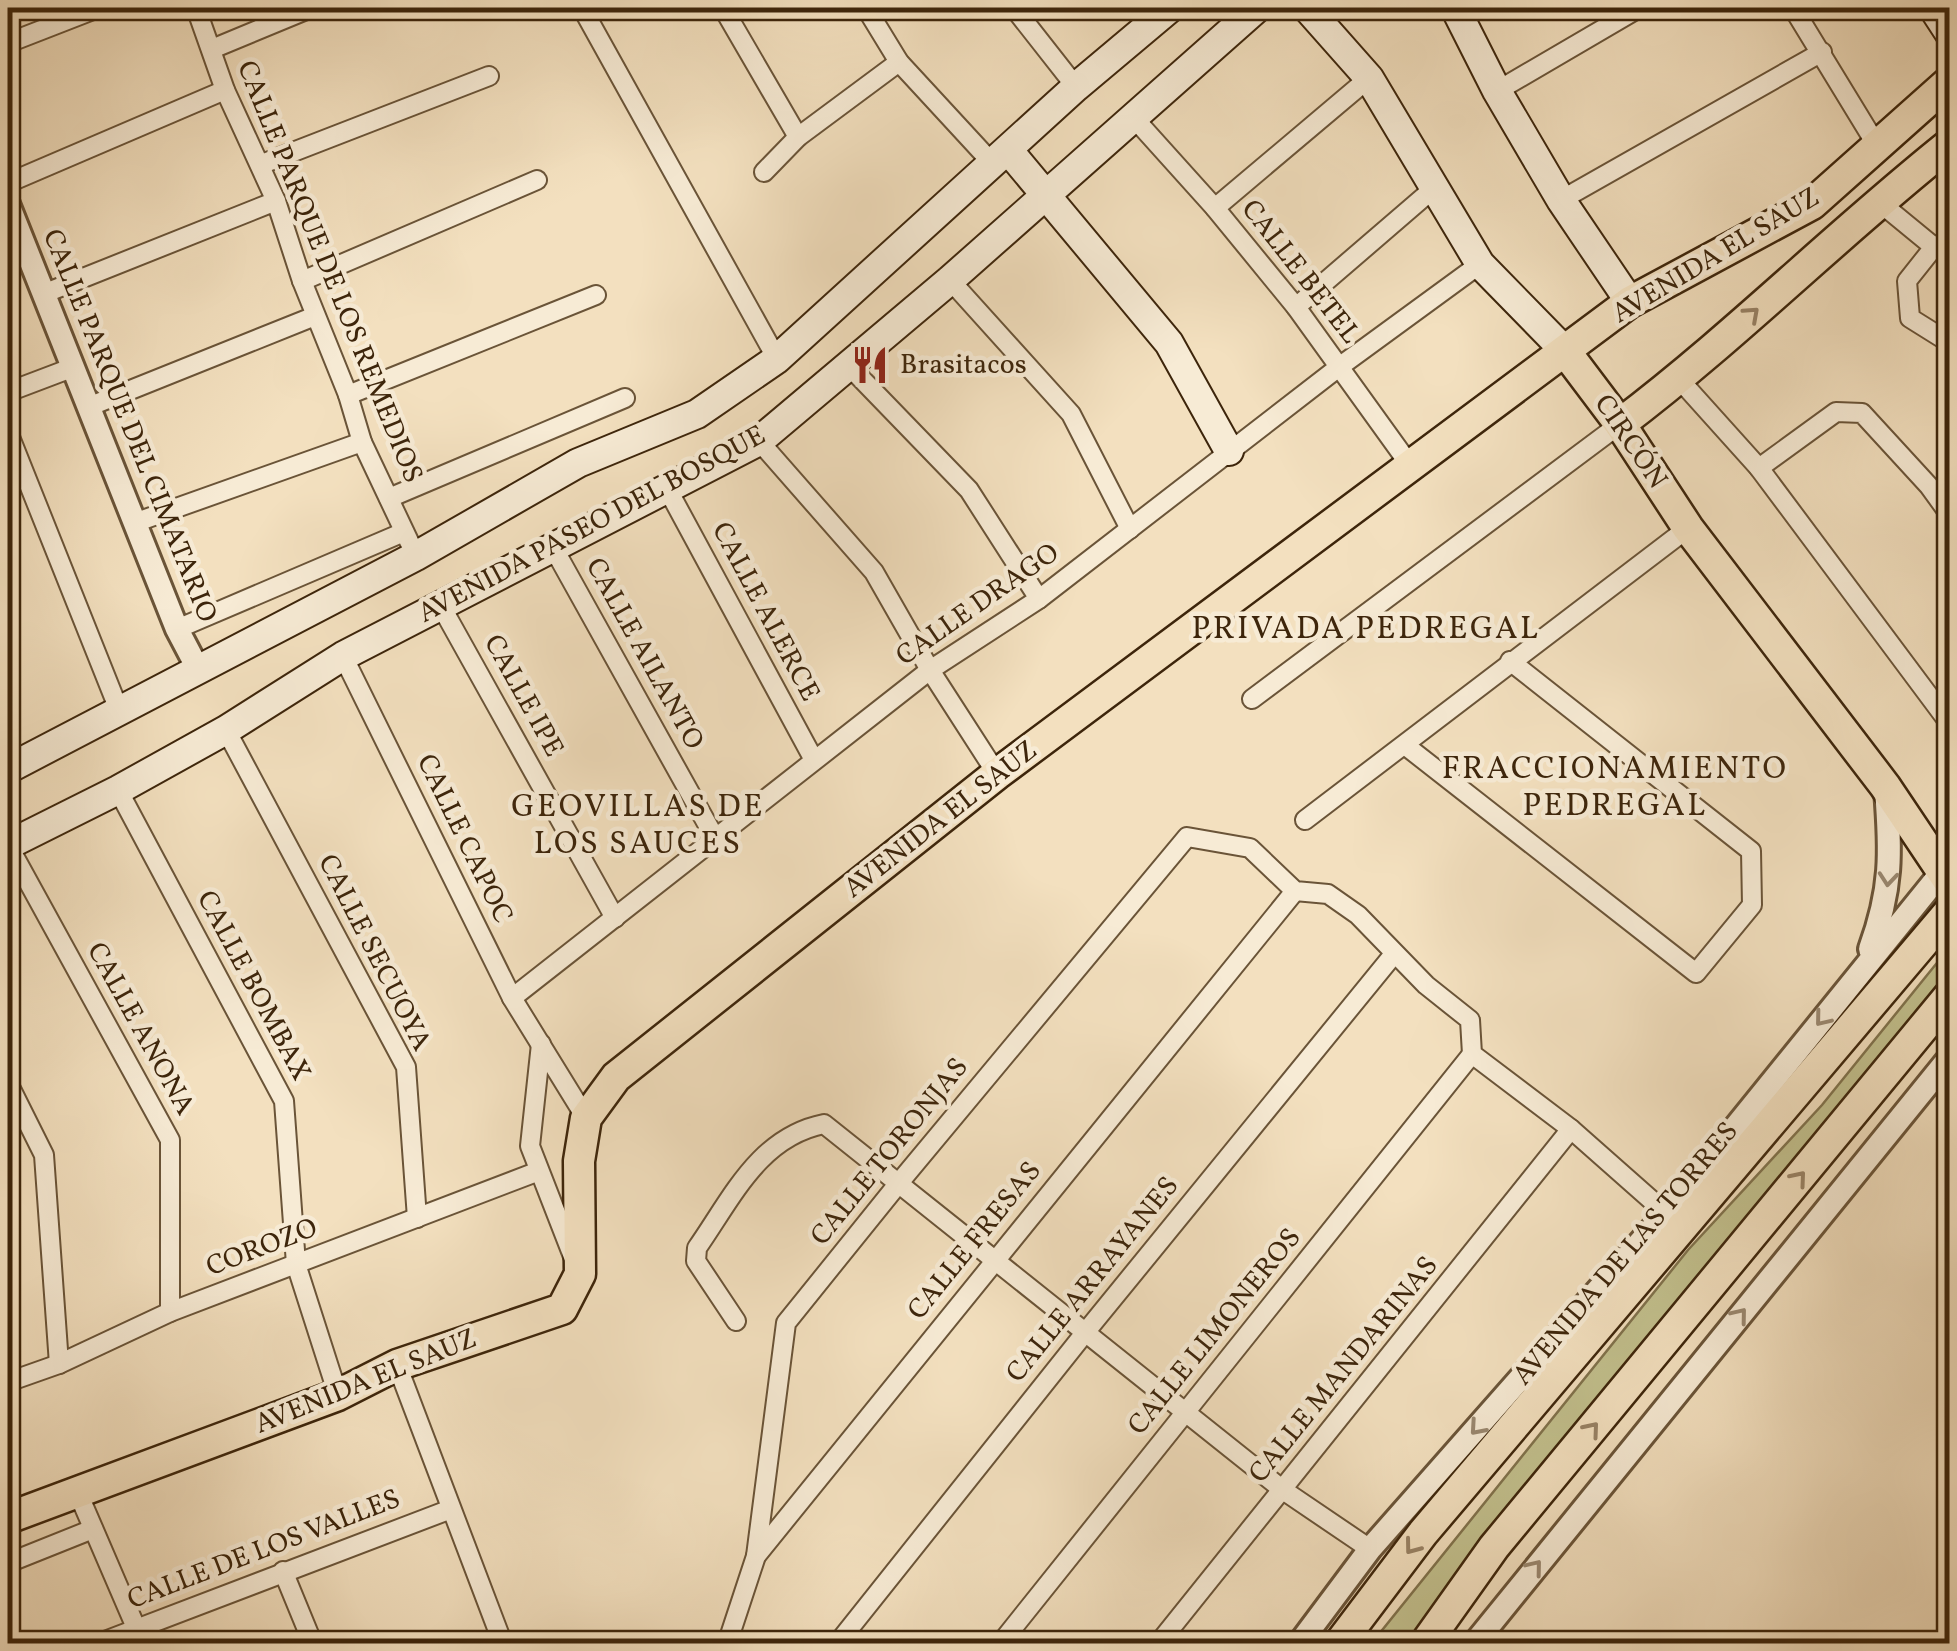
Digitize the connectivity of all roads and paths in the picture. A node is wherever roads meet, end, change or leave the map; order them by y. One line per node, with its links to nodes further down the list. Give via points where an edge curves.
1 (98, 8): 16 (street)
2 (196, 8): 17 (street, CALLE PARQUE DE LOS REMEDIOS)
3 (311, 8): 17 (street)
4 (582, 8): 54 (street)
5 (722, 8): 27 (street)
6 (866, 8): 19 (street)
7 (1014, 8): 23 (street)
8 (1170, 8): 23 (main road, AVENIDA PASEO DEL BOSQUE)
9 (1257, 8): 26 (main road, AVENIDA PASEO DEL BOSQUE)
10 (1306, 8): 21 (main road, CIRCÓN)
11 (1455, 8): 25 (main road)
12 (1639, 8): 25 (street)
13 (1793, 8): 18 (street)
14 (1933, 8): 15 (main road)
15 (1950, 34)
16 (8, 43)
17 (212, 49): 24 (street, CALLE PARQUE DE LOS REMEDIOS)
18 (1822, 52): 28 (street); 38 (street)
19 (899, 62): 27 (street); 30 (street)
20 (489, 76): 31 (street)
21 (1369, 78): 35 (main road, CIRCÓN); 41 (street)
22 (1950, 81): 28 (main road, AVENIDA EL SAUZ)
23 (1076, 88): 30 (main road, AVENIDA PASEO DEL BOSQUE)
24 (225, 90): 31 (street, CALLE PARQUE DE LOS REMEDIOS); 34 (street)
25 (1497, 91): 38 (main road)
26 (1134, 118): 36 (main road, AVENIDA PASEO DEL BOSQUE); 41 (street, CALLE BETEL)
27 (798, 137): 32 (street)
28 (1876, 144): 49 (main road, AVENIDA EL SAUZ, via 1812,204)
29 (1950, 144): 39 (main road, AVENIDA EL SAUZ)
30 (1001, 158): 36 (main road); 54 (main road, AVENIDA PASEO DEL BOSQUE)
31 (262, 164): 37 (street, CALLE PARQUE DE LOS REMEDIOS)
32 (764, 172)
33 (538, 180): 46 (street)
34 (8, 183)
35 (1433, 189): 44 (main road, CIRCÓN); 50 (street)
36 (1046, 195): 45 (main road, AVENIDA PASEO DEL BOSQUE); 67 (main road, via 1169,343)
37 (276, 200): 46 (street, CALLE PARQUE DE LOS REMEDIOS); 47 (street)
38 (1560, 200): 49 (main road)
39 (1878, 201): 42 (street); 58 (main road, AVENIDA EL SAUZ, one-way to 39)
40 (8, 204): 43 (street, CALLE PARQUE DEL CIMATARIO)
41 (1215, 208): 50 (street, CALLE BETEL)
42 (1941, 243): 52 (street, via 1907,281 1910,318)
43 (17, 258): 47 (street, CALLE PARQUE DEL CIMATARIO)
44 (1480, 264): 53 (main road, CIRCÓN); 57 (street, CALLE DRAGO)
45 (950, 280): 55 (main road, AVENIDA PASEO DEL BOSQUE); 77 (street, via 1071,414)
46 (302, 281): 51 (street, CALLE PARQUE DE LOS REMEDIOS)
47 (43, 294): 56 (street, CALLE PARQUE DEL CIMATARIO)
48 (596, 295): 60 (street)
49 (1630, 302): 53 (main road, AVENIDA EL SAUZ)
50 (1296, 307): 57 (street, CALLE BETEL)
51 (315, 316): 60 (street, CALLE PARQUE DE LOS REMEDIOS); 62 (street)
52 (1950, 343)
53 (1566, 351): 63 (main road, CIRCÓN); 68 (main road, AVENIDA EL SAUZ)
54 (776, 359): 78 (main road, AVENIDA PASEO DEL BOSQUE, via 696,414)
55 (849, 366): 65 (main road, AVENIDA PASEO DEL BOSQUE); 80 (street, via 970,490)
56 (74, 367): 59 (street); 62 (street, CALLE PARQUE DEL CIMATARIO)
57 (1339, 367): 67 (street, CALLE DRAGO); 68 (street, CALLE BETEL)
58 (1680, 379): 63 (main road, AVENIDA EL SAUZ); 69 (street)
59 (8, 392)
60 (348, 395): 66 (street, CALLE PARQUE DE LOS REMEDIOS)
61 (625, 398): 73 (street)
62 (88, 407): 75 (street, CALLE PARQUE DEL CIMATARIO)
63 (1620, 424): 76 (main road, CIRCÓN); 87 (street)
64 (8, 432): 88 (street)
65 (759, 441): 71 (main road, AVENIDA PASEO DEL BOSQUE); 86 (street, via 874,572)
66 (362, 442): 73 (street, CALLE PARQUE DE LOS REMEDIOS); 75 (street)
67 (1228, 451): 77 (street, CALLE DRAGO)
68 (1412, 468): 94 (main road, AVENIDA EL SAUZ)
69 (1759, 468): 70 (street, via 1836,412 1862,413); 89 (street)
70 (1929, 486): 72 (street); 74 (street)
71 (668, 490): 79 (main road, AVENIDA PASEO DEL BOSQUE); 92 (street, CALLE ALERCE)
72 (1950, 497)
73 (389, 498): 78 (street, CALLE PARQUE DE LOS REMEDIOS)
74 (1950, 515)
75 (134, 523): 82 (street, CALLE PARQUE DEL CIMATARIO)
76 (1688, 528): 84 (street); 95 (main road, CIRCÓN)
77 (1130, 529): 80 (street, CALLE DRAGO)
78 (410, 544): 82 (street); 85 (main road, AVENIDA PASEO DEL BOSQUE)
79 (554, 549): 81 (main road, AVENIDA PASEO DEL BOSQUE); 98 (street, CALLE AILANTO)
80 (1040, 599): 86 (street, CALLE DRAGO)
81 (441, 606): 83 (main road, AVENIDA PASEO DEL BOSQUE); 103 (street, CALLE IPE)
82 (177, 629): 85 (street, CALLE PARQUE DEL CIMATARIO)
83 (343, 656): 90 (main road, AVENIDA PASEO DEL BOSQUE); 107 (street, CALLE CAPOC)
84 (1510, 661): 91 (street); 91 (street, via 1750,851 1752,905 1696,973)
85 (198, 669): 88 (main road, AVENIDA PASEO DEL BOSQUE)
86 (930, 670): 92 (street, CALLE DRAGO); 94 (street)
87 (1252, 699)
88 (119, 710): 93 (main road, AVENIDA PASEO DEL BOSQUE)
89 (1950, 724)
90 (226, 730): 96 (main road, AVENIDA PASEO DEL BOSQUE); 117 (street, CALLE SECUOYA, via 406,1066)
91 (1406, 746): 97 (street)
92 (814, 760): 98 (street, CALLE DRAGO)
93 (8, 769)
94 (997, 774): 112 (main road, AVENIDA EL SAUZ, via 616,1077)
95 (1885, 786): 100 (main road, CIRCÓN); 105 (street, one-way to 105, via 1890,876)
96 (118, 790): 99 (main road, AVENIDA PASEO DEL BOSQUE); 119 (street, CALLE BOMBAX, via 284,1101)
97 (1304, 820)
98 (715, 838): 103 (street, CALLE DRAGO)
99 (8, 845): 121 (street, CALLE ANONA, via 170,1140)
100 (1946, 873): 105 (street, AVENIDA DE LAS TORRES)
101 (1296, 891): 104 (street, via 1328,894 1358,914); 115 (street, CALLE TORONJAS, via 1250,848 1187,837); 118 (street, CALLE FRESAS)
102 (1950, 912): 147 (main road, AVENIDA DE LAS TORRES, one-way to 147, via 1423,1533)
103 (614, 918): 107 (street, CALLE DRAGO)
104 (1394, 954): 109 (street, via 1470,1020); 123 (street, CALLE ARRAYANES)
105 (1863, 968): 116 (street, AVENIDA DE LAS TORRES, one-way to 116)
106 (1950, 996): 148 (main road, one-way to 106, via 1494,1548)
107 (512, 998): 108 (street, CALLE CAPOC)
108 (540, 1043): 112 (street, CALLE CAPOC); 114 (street, via 530,1146)
109 (1472, 1054): 113 (street); 128 (street, CALLE LIMONEROS)
110 (1950, 1058): 149 (street, one-way to 110)
111 (8, 1083): 124 (street, via 44,1155)
112 (586, 1118): 120 (main road, AVENIDA EL SAUZ, via 578,1161)
113 (1572, 1129): 116 (street); 129 (street, CALLE MANDARINAS)
114 (539, 1171): 117 (street, COROZO); 120 (street)
115 (898, 1184): 118 (street); 122 (street, via 824,1124 800,1129 759,1158 697,1248 696,1261); 135 (street, CALLE TORONJAS, via 786,1324)
116 (1666, 1212): 134 (street, AVENIDA DE LAS TORRES, one-way to 134)
117 (417, 1218): 119 (street, COROZO)
118 (995, 1259): 123 (street); 135 (street, CALLE FRESAS)
119 (296, 1264): 121 (street, COROZO); 127 (street, CALLE BOMBAX)
120 (580, 1274): 125 (main road, AVENIDA EL SAUZ, via 562,1308)
121 (170, 1312): 124 (street, COROZO)
122 (736, 1321)
123 (1084, 1334): 128 (street); 143 (street, CALLE ARRAYANES)
124 (59, 1364): 126 (street, COROZO)
125 (398, 1364): 127 (main road, AVENIDA EL SAUZ); 131 (street)
126 (8, 1382)
127 (338, 1394): 130 (main road, AVENIDA EL SAUZ)
128 (1185, 1414): 129 (street); 144 (street, CALLE LIMONEROS)
129 (1283, 1490): 134 (street); 145 (street, CALLE MANDARINAS)
130 (78, 1493): 132 (main road, AVENIDA EL SAUZ); 133 (street)
131 (451, 1508): 137 (street, CALLE DE LOS VALLES); 141 (street)
132 (8, 1518)
133 (93, 1529): 136 (street); 138 (street)
134 (1370, 1549): 146 (street, AVENIDA DE LAS TORRES)
135 (756, 1556): 142 (street, CALLE FRESAS)
136 (8, 1563)
137 (283, 1571): 138 (street, CALLE DE LOS VALLES); 140 (street)
138 (140, 1636): 139 (street, CALLE DE LOS VALLES)
139 (97, 1644)
140 (313, 1644)
141 (502, 1644)
142 (727, 1644)
143 (836, 1644)
144 (1000, 1644)
145 (1158, 1644)
146 (1299, 1644)
147 (1339, 1644)
148 (1424, 1644)
149 (1474, 1644)

